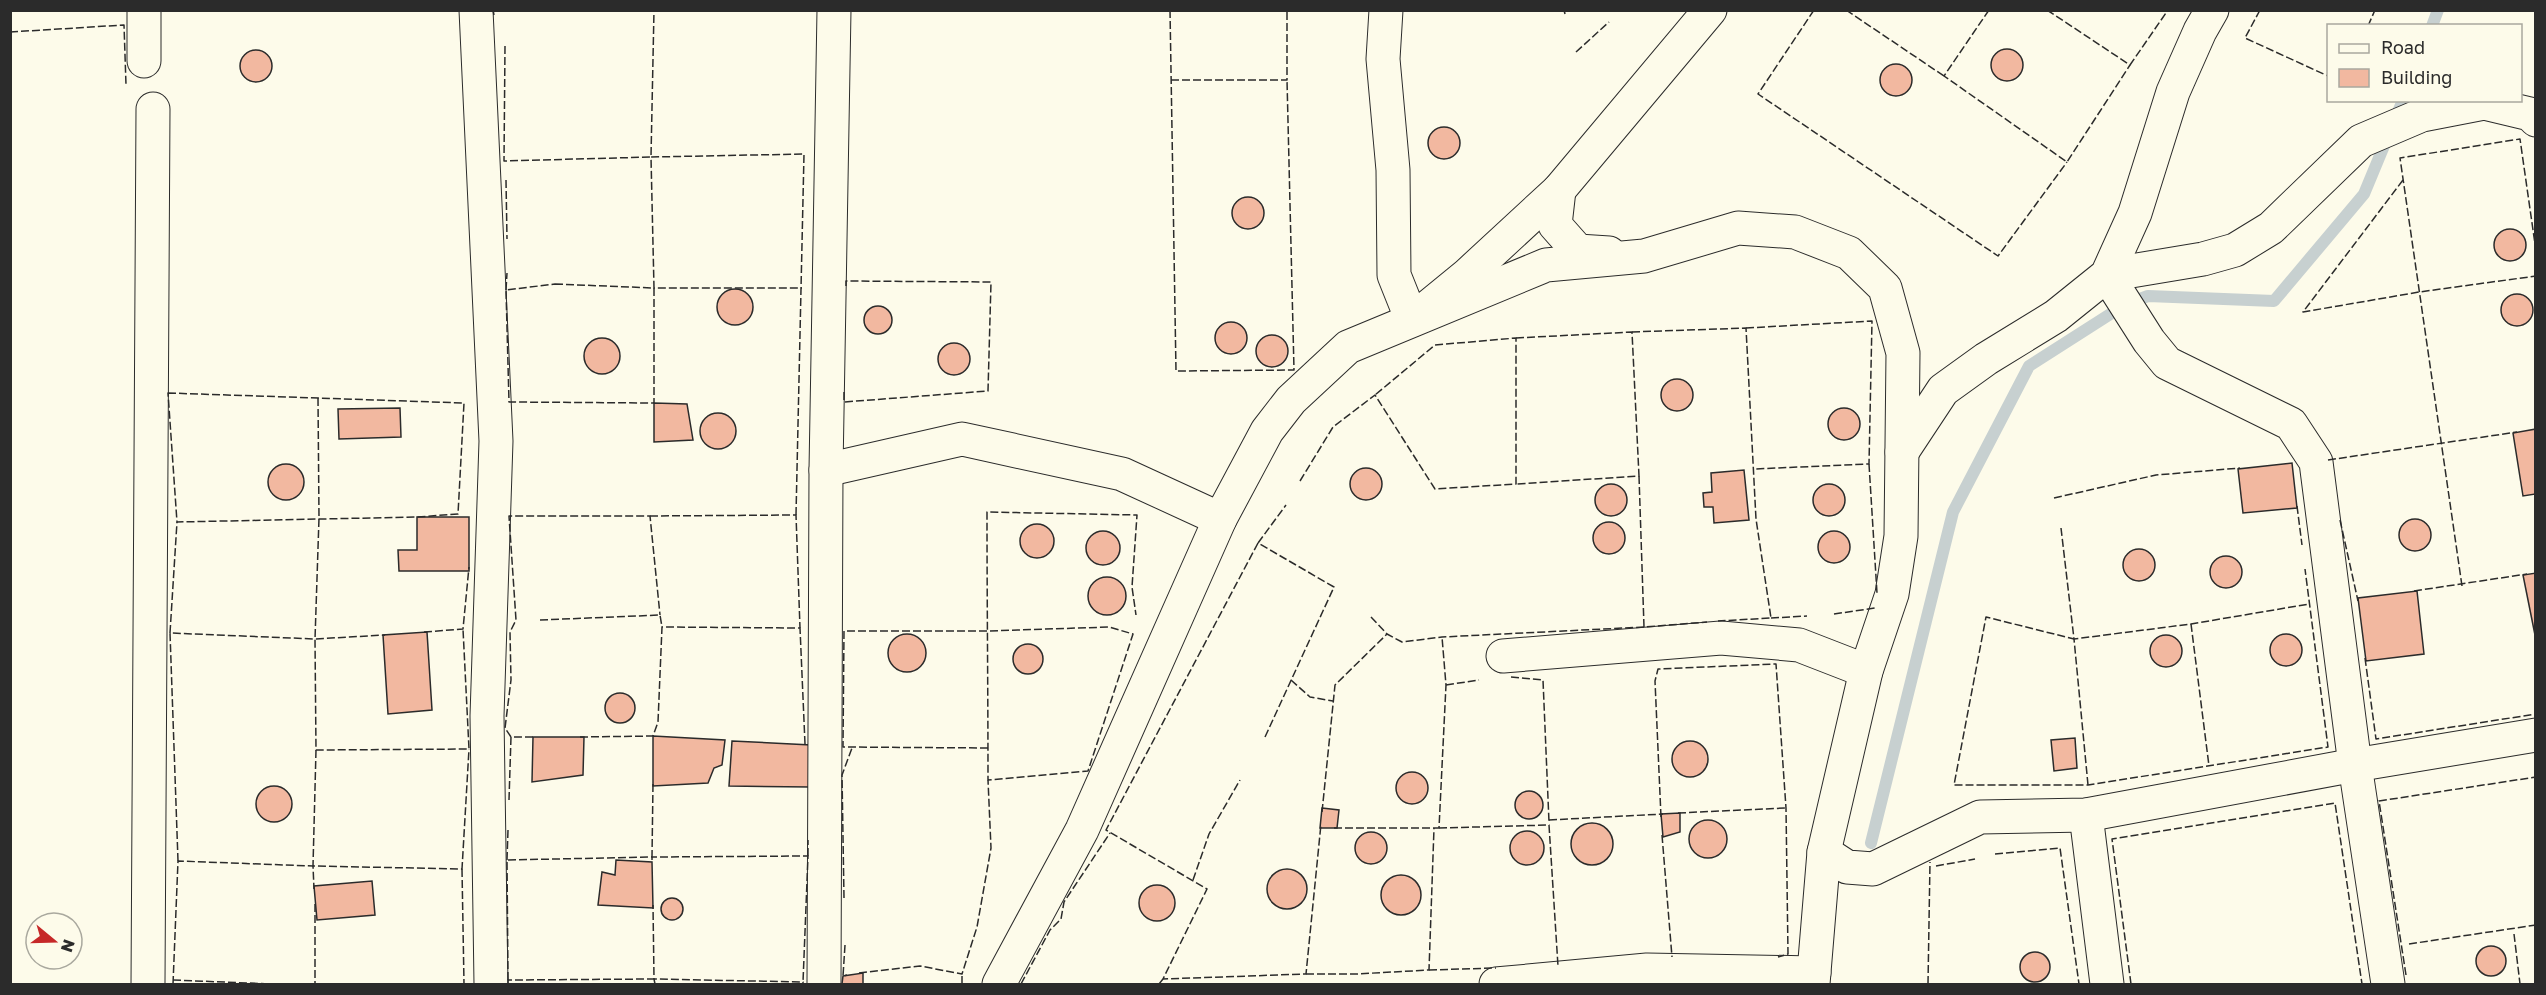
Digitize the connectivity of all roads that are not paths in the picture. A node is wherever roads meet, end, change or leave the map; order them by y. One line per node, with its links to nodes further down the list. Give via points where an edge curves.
1 (144, 10): 7 (street)
2 (476, 10): 25 (street, via 496,441 487,716)
3 (834, 10): 15 (street)
4 (1386, 10): 13 (street, via 1383,59 1393,170 1394,275)
5 (1710, 10): 10 (street)
6 (2212, 10): 12 (street, via 2173,92 2135,213)
7 (144, 61)
8 (153, 109): 24 (street)
9 (2535, 120): 12 (street, via 2530,114 2484,103 2422,115 2361,141 2271,228 2235,250)
10 (1559, 190): 11 (street, via 1555,225 1578,250); 13 (street)
11 (1644, 256): 13 (street, via 1546,265); 14 (street, via 1738,228 1795,232 1849,253 1885,288 1903,353)
12 (2107, 274): 14 (street, via 2056,316 1943,390); 20 (street, via 2149,342 2168,363 2292,424 2316,462)
13 (1412, 320): 16 (street, via 1348,347 1291,400 1267,431)
14 (1902, 452): 18 (street, via 1902,536 1892,594)
15 (826, 470): 16 (street, via 962,439 1122,474); 26 (street)
16 (1220, 519): 27 (street, via 1082,830)
17 (1503, 656): 18 (street, via 1721,638 1798,645)
18 (1866, 671): 22 (street)
19 (2535, 735): 20 (street)
20 (2355, 765): 21 (street); 30 (street)
21 (2086, 815): 22 (street, via 1980,817 1874,869 1847,867); 29 (street)
22 (1824, 852): 23 (street)
23 (1813, 979): 28 (street, via 1647,970)
24 (148, 984)
25 (491, 984)
26 (824, 984)
27 (999, 984)
28 (1496, 984)
29 (2107, 984)
30 (2388, 984)

